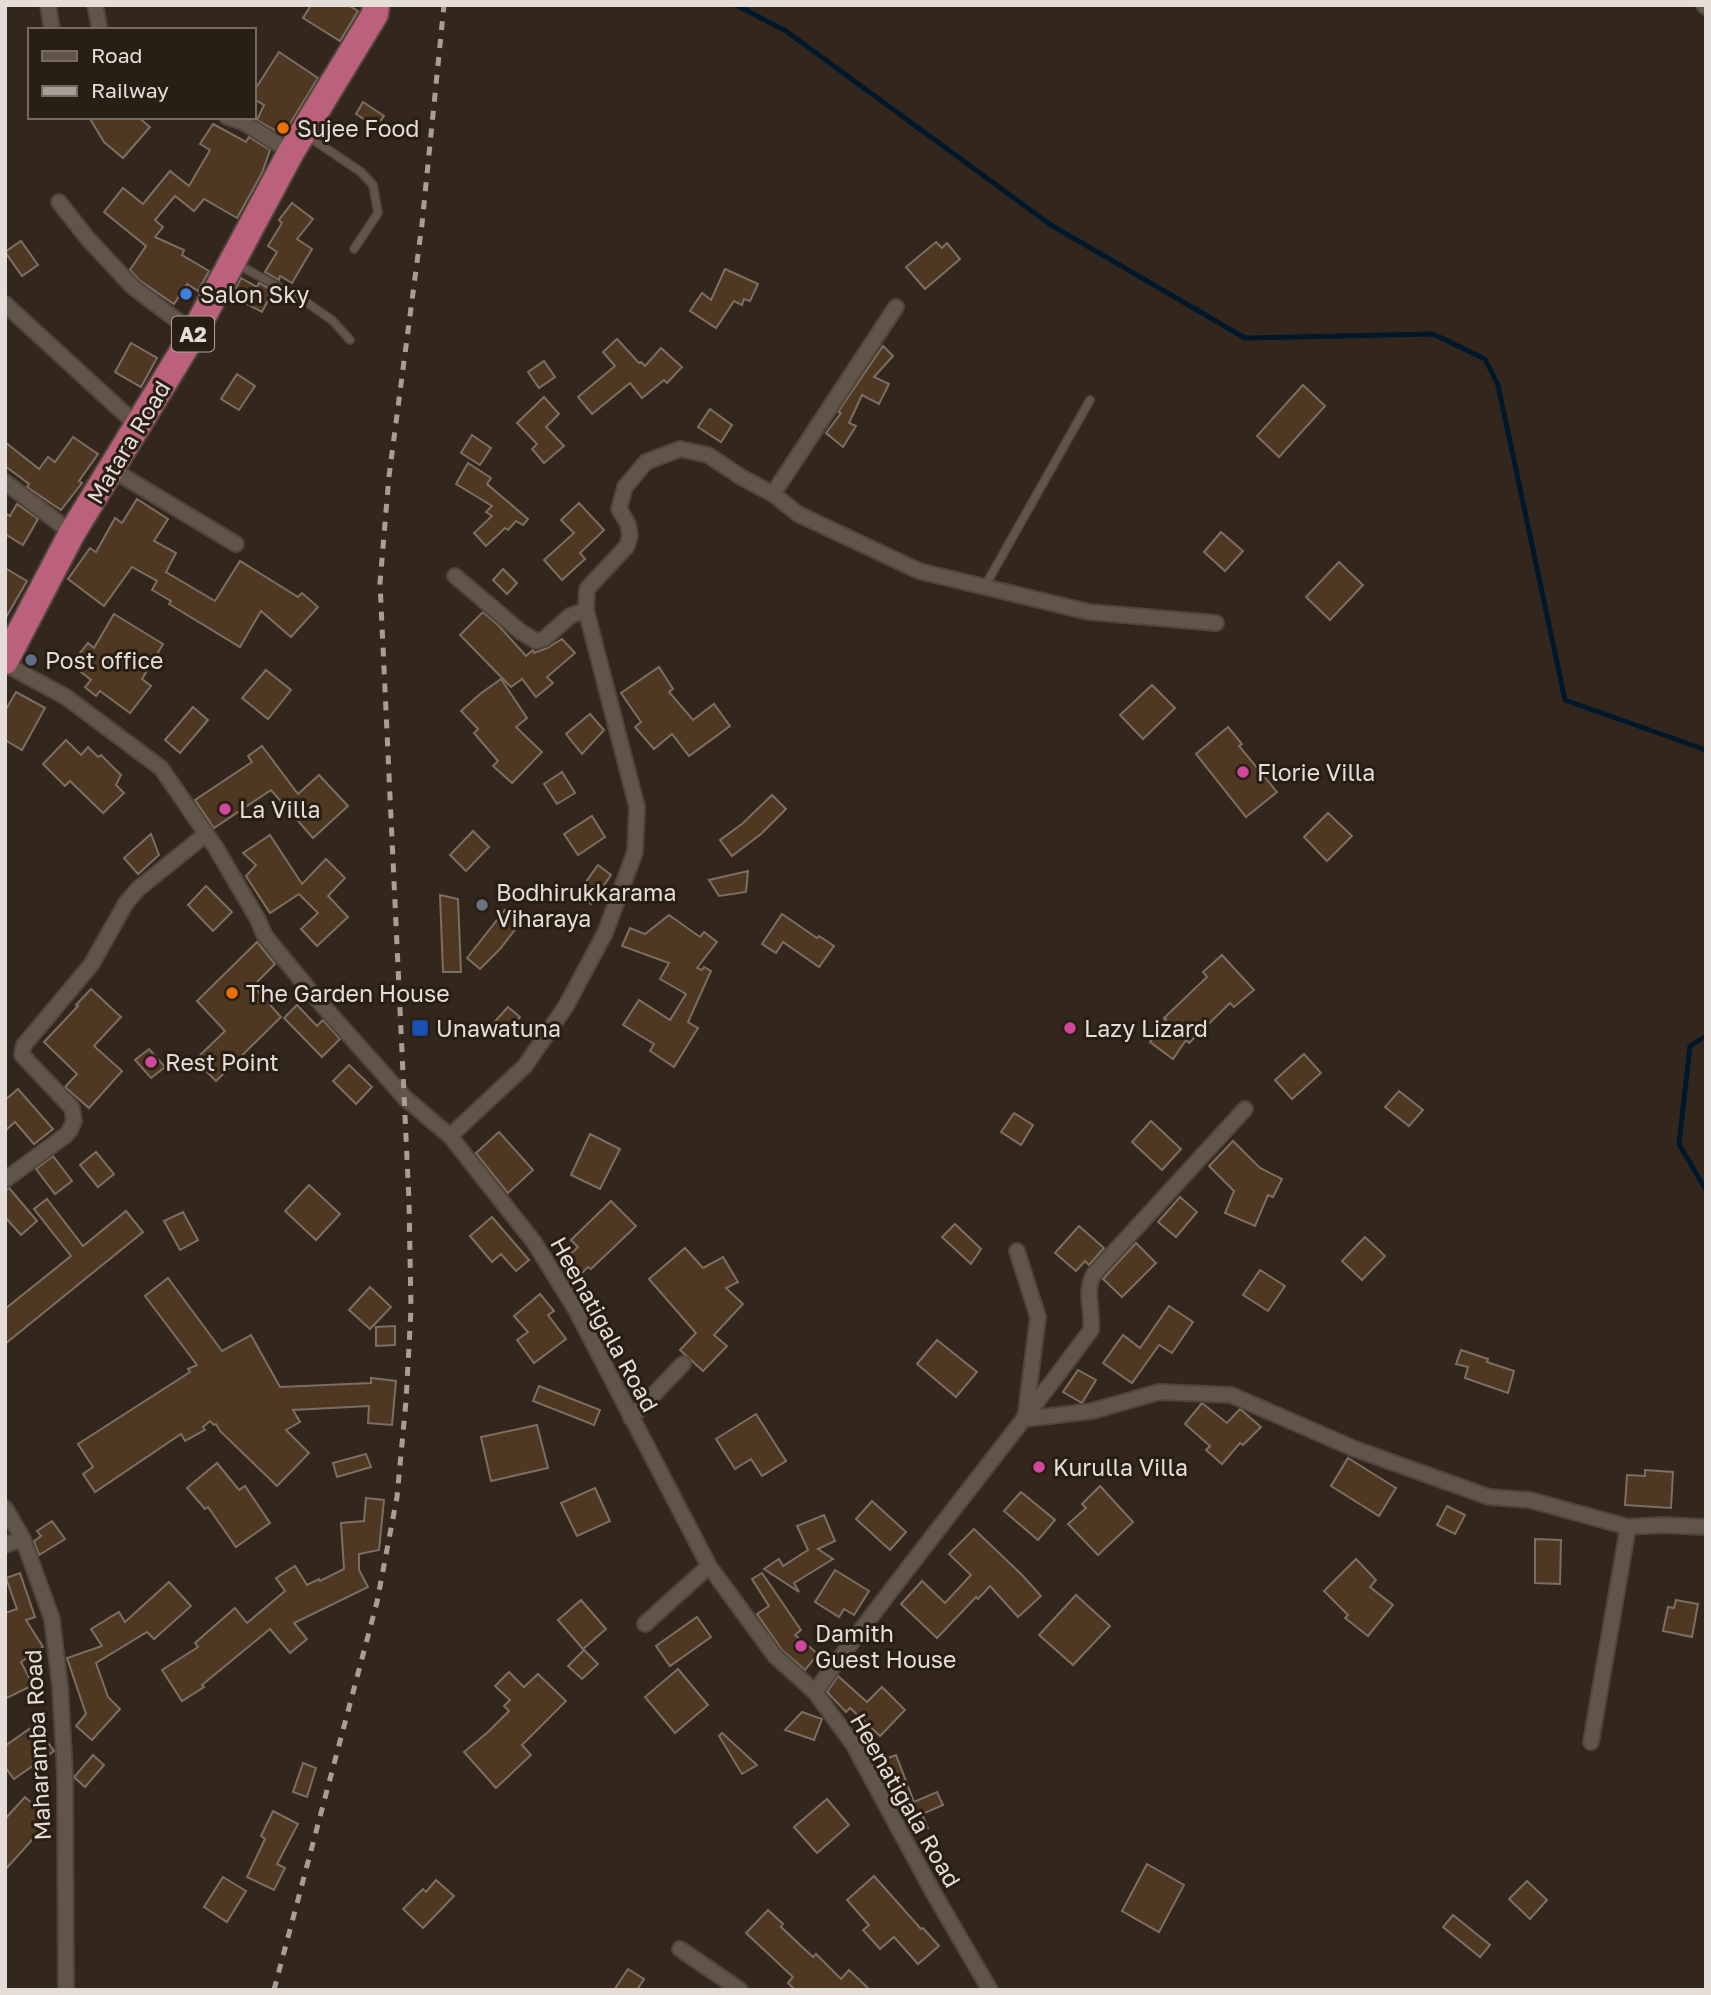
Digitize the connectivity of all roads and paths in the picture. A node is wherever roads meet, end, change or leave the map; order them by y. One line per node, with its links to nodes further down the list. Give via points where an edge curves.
1 (48, 5): 4 (street)
2 (94, 5): 5 (street)
3 (376, 5): 7 (highway, Matara Road / A2, via 375,14)
4 (52, 28)
5 (100, 28)
6 (233, 119): 7 (street)
7 (297, 143): 9 (lane, via 361,172 373,185 378,213); 10 (highway, Matara Road / A2)
8 (59, 202): 13 (street, via 133,287)
9 (354, 249)
10 (233, 261): 13 (highway, Matara Road / A2); 14 (lane, via 306,302)
11 (5, 304): 16 (street)
12 (896, 307): 19 (street)
13 (194, 333): 16 (highway, Matara Road / A2)
14 (350, 340)
15 (1090, 400): 23 (lane)
16 (138, 426): 17 (highway, Matara Road / A2)
17 (111, 469): 20 (highway, Matara Road / A2); 21 (street)
18 (5, 482): 20 (street)
19 (773, 494): 23 (street, via 798,514 919,571); 24 (street, via 708,455 680,449 646,462 625,487 619,509 628,524 627,546 587,589)
20 (72, 533): 26 (highway, Matara Road / A2)
21 (236, 544)
22 (455, 576): 24 (street, via 536,641)
23 (985, 587): 25 (street, via 1089,612)
24 (586, 610): 29 (street, via 637,807 635,852 605,933 566,1006 525,1066)
25 (1216, 623)
26 (5, 662): 27 (street, Heenatigala Road, via 66,696 161,768)
27 (206, 834): 29 (street, Heenatigala Road, via 271,944 405,1098); 30 (street, via 138,889 91,965 24,1045 22,1055 72,1108 74,1121 66,1135)
28 (1245, 1109): 34 (street, via 1094,1274 1089,1282 1091,1330)
29 (450, 1136): 33 (street, Heenatigala Road, via 534,1242 576,1310)
30 (5, 1180)
31 (1017, 1251): 34 (street, via 1038,1317)
32 (683, 1364): 33 (street)
33 (631, 1418): 40 (street, Heenatigala Road)
34 (1025, 1419): 36 (street, via 1092,1411 1159,1392 1231,1395 1355,1449 1489,1497 1530,1500); 42 (street)
35 (5, 1508): 38 (street, Maharamba Road)
36 (1628, 1527): 37 (street); 43 (street)
37 (1706, 1527)
38 (23, 1539): 39 (street); 45 (street, Maharamba Road, via 52,1619 60,1685)
39 (5, 1545)
40 (709, 1566): 41 (street); 42 (street, Heenatigala Road, via 775,1656)
41 (645, 1624)
42 (815, 1692): 47 (street, Heenatigala Road, via 853,1744)
43 (1591, 1742)
44 (680, 1949): 46 (street)
45 (66, 1990)
46 (740, 1990)
47 (990, 1990)

